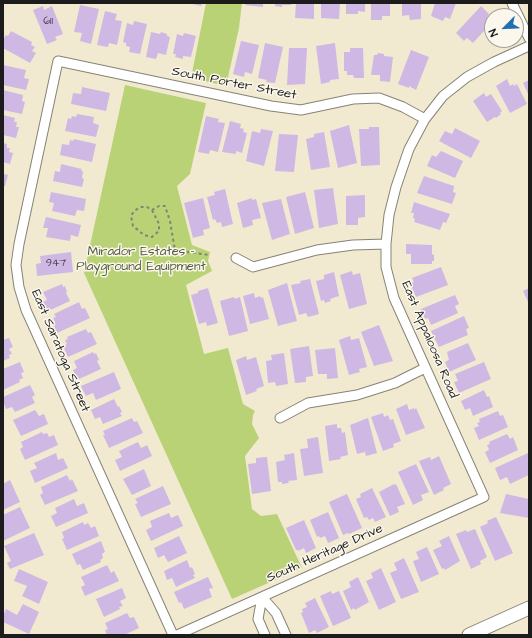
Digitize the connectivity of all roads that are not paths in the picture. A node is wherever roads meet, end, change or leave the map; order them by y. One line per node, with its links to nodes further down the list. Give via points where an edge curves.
1 (512, 3): 2 (street)
2 (529, 38)
3 (529, 46): 5 (street, East Appaloosa Road, via 467,77 443,96)
4 (58, 61): 5 (street, South Porter Street, via 271,106 301,110 353,99 379,98); 13 (street, East Saratoga Street, via 18,244 18,287 26,310)
5 (425, 119): 6 (street, East Appaloosa Road, via 409,149 396,187 389,215)
6 (386, 244): 7 (street, via 317,250 253,267); 8 (street, East Appaloosa Road, via 386,267 394,298)
7 (236, 258)
8 (425, 368): 9 (street, via 395,383 358,395 308,403); 10 (street, East Appaloosa Road)
9 (280, 418)
10 (484, 498): 11 (street, South Heritage Drive)
11 (262, 597): 14 (street, South Heritage Drive); 15 (street, via 258,619); 16 (street, via 276,613)
12 (529, 608): 17 (main road)
13 (173, 635)
14 (177, 635)
15 (265, 635)
16 (286, 635)
17 (469, 635)

